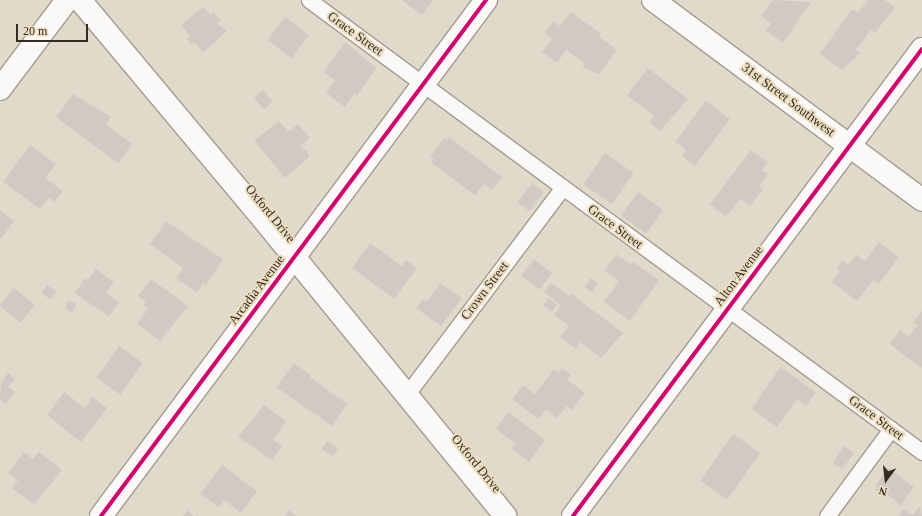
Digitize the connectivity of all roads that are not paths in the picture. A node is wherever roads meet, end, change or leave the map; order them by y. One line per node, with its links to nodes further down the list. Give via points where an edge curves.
1 (67, 0): 8 (street)
2 (80, 0): 12 (street, Oxford Drive)
3 (309, 0): 7 (lane, Grace Street)
4 (486, 0): 7 (street, Arcadia Avenue)
5 (653, 0): 9 (street, 31st Street Southwest)
6 (922, 49): 9 (street, Alton Avenue)
7 (424, 84): 10 (lane, Grace Street); 12 (street, Arcadia Avenue)
8 (0, 89)
9 (849, 146): 11 (street, 31st Street Southwest); 13 (street, Alton Avenue)
10 (563, 187): 13 (lane, Grace Street); 14 (lane, Crown Street)
11 (922, 200)
12 (294, 258): 14 (street, Oxford Drive); 17 (street, Arcadia Avenue)
13 (727, 310): 15 (lane, Grace Street); 19 (street, Alton Avenue)
14 (407, 394): 18 (street, Oxford Drive)
15 (891, 429): 16 (lane, Grace Street); 20 (lane)
16 (922, 452)
17 (101, 516)
18 (505, 516)
19 (573, 516)
20 (827, 516)

